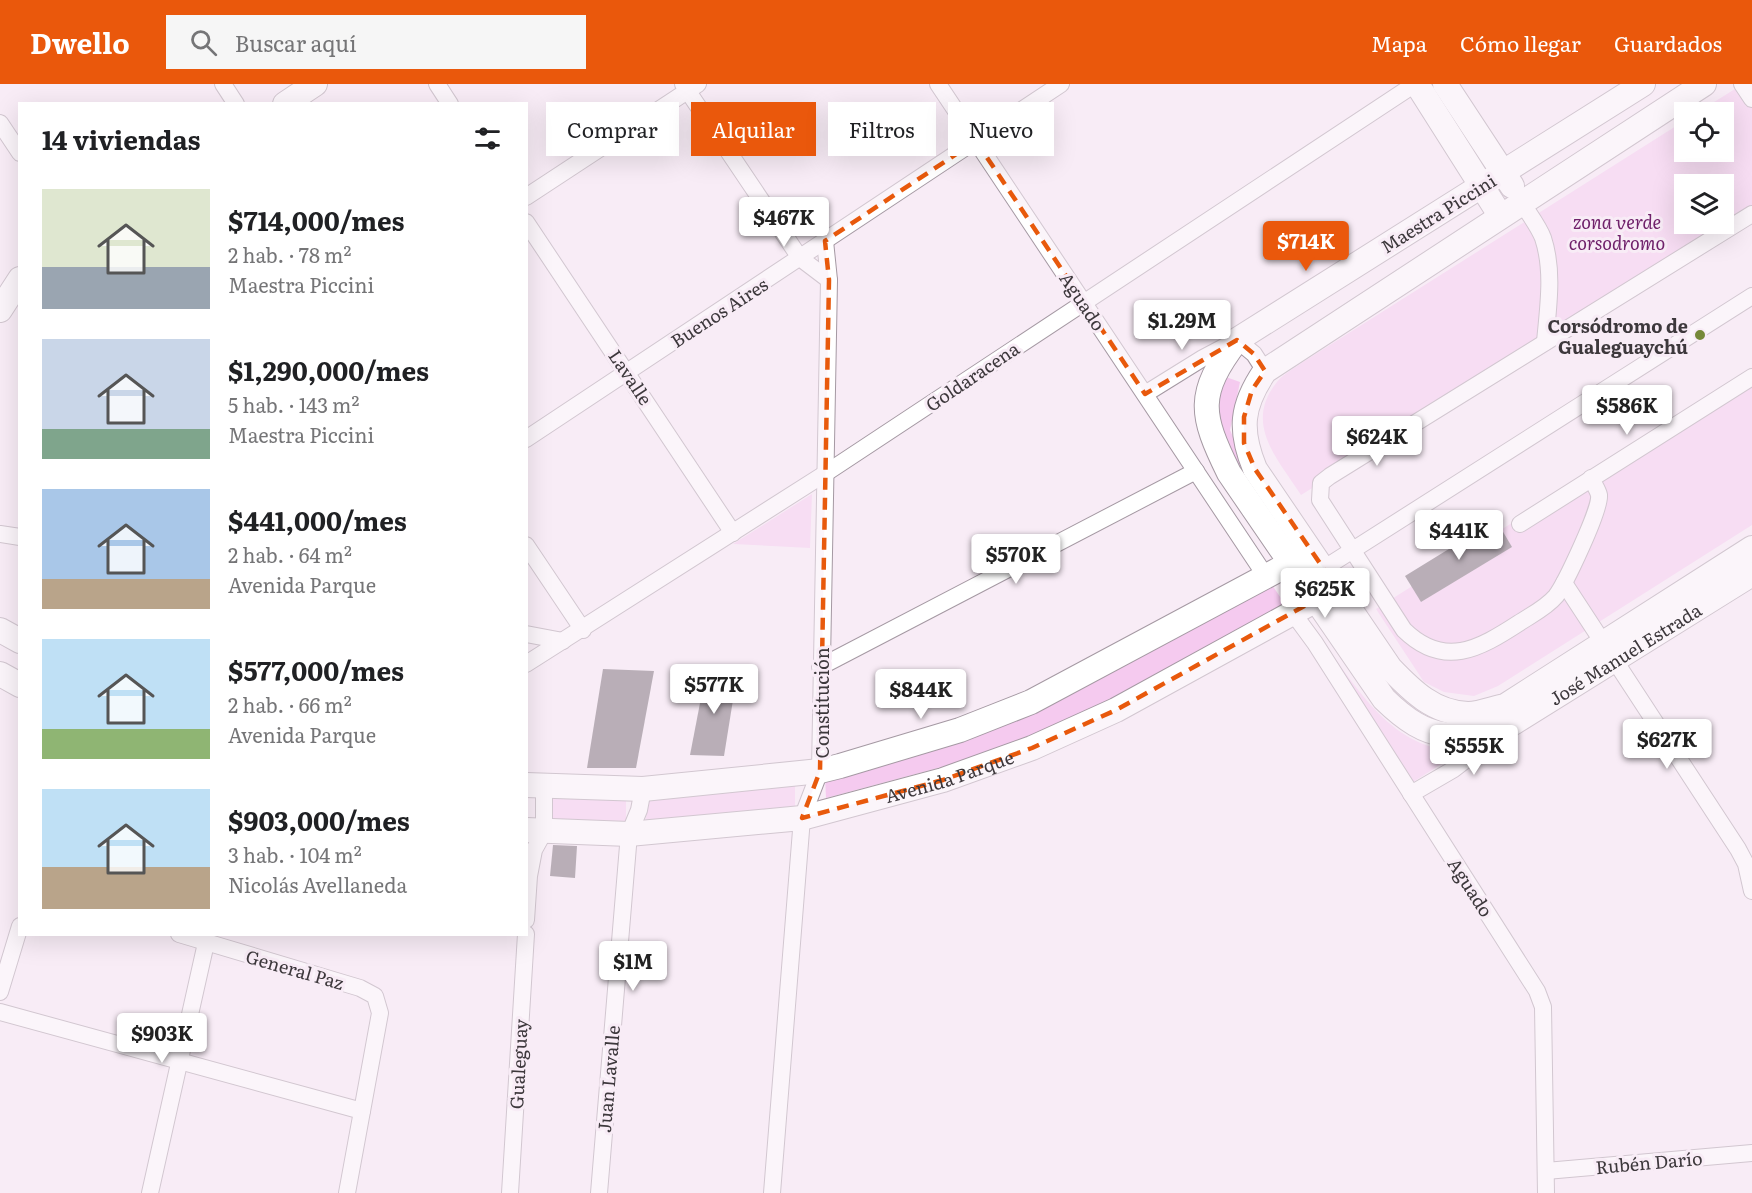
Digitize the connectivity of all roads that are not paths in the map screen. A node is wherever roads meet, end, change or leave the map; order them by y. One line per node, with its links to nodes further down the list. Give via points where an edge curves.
1 (223, 84): 13 (street)
2 (315, 84): 14 (main road)
3 (438, 84): 15 (street)
4 (938, 84): 16 (street, Aguado)
5 (1061, 84): 17 (street, Buenos Aires)
6 (1416, 84): 23 (main road); 34 (street, Goldaracena)
7 (1445, 84): 22 (main road)
8 (1643, 84): 22 (main road, Maestra Piccini)
9 (1702, 84): 25 (main road, Maestra Piccini)
10 (1742, 84): 12 (street)
11 (690, 86): 24 (street); 30 (street)
12 (1752, 99)
13 (235, 102)
14 (288, 102)
15 (449, 102)
16 (950, 102)
17 (1034, 102)
18 (0, 123): 19 (street)
19 (18, 150)
20 (953, 156): 29 (street, Buenos Aires)
21 (986, 156): 34 (street, Aguado)
22 (1503, 172): 23 (main road, Maestra Piccini); 25 (main road)
23 (1482, 185): 27 (main road); 36 (main road, Maestra Piccini)
24 (528, 196)
25 (1521, 201): 27 (main road, Maestra Piccini); 37 (street, via 1542,236 1546,251)
26 (1752, 214): 37 (street)
27 (1500, 215): 38 (main road, Maestra Piccini)
28 (528, 225): 39 (street, Lavalle)
29 (825, 241): 30 (street, Buenos Aires); 31 (street, Constitución)
30 (800, 258): 31 (street); 39 (street, Buenos Aires)
31 (829, 280): 44 (street, Constitución)
32 (18, 282): 35 (main road)
33 (1752, 296): 52 (street)
34 (1083, 301): 41 (street, Aguado); 44 (street, Goldaracena)
35 (0, 310)
36 (1237, 340): 38 (street, via 1254,354); 41 (street); 54 (main road, Maestra Piccini, via 1211,380 1206,406 1211,436 1229,473)
37 (1545, 342): 52 (street, via 1321,483 1320,500)
38 (1265, 371): 53 (main road, Maestra Piccini, via 1252,390 1244,417 1244,443 1255,469)
39 (628, 372): 42 (street, Buenos Aires); 47 (street, Lavalle)
40 (1752, 377): 45 (street)
41 (1145, 394): 43 (street, Aguado)
42 (528, 439)
43 (1196, 471): 56 (street, Aguado); 68 (street)
44 (826, 473): 47 (street, Goldaracena); 68 (street, Constitución)
45 (1591, 478): 46 (street); 57 (street, via 1599,496 1594,516)
46 (1520, 524)
47 (733, 533): 62 (street, Goldaracena)
48 (0, 534): 49 (street)
49 (18, 537)
50 (528, 547): 62 (street)
51 (1752, 548): 66 (main road, José Manuel Estrada)
52 (1352, 550): 53 (street); 57 (street, via 1404,630 1415,641 1443,651 1473,650 1489,642 1544,607)
53 (1317, 560): 54 (main road); 58 (main road, Maestra Piccini)
54 (1290, 565): 56 (main road); 59 (main road, José Manuel Estrada)
55 (1752, 574): 66 (main road, José Manuel Estrada)
56 (1267, 578): 72 (main road, via 1031,702 960,730)
57 (1564, 583): 66 (street)
58 (1337, 588): 59 (main road, Avenida Parque); 66 (main road, Maestra Piccini, via 1390,668 1411,690 1445,710 1469,714 1505,706)
59 (1316, 601): 60 (main road, Avenida Parque); 71 (main road, José Manuel Estrada, via 1384,699 1422,729 1469,736)
60 (1293, 613): 75 (street, Aguado); 76 (main road, Avenida Parque, via 1116,710 1032,748 943,780)
61 (0, 630): 64 (main road)
62 (582, 630): 65 (street, Goldaracena)
63 (528, 634): 65 (street)
64 (18, 640)
65 (563, 641): 67 (street, Goldaracena)
66 (1609, 651): 71 (main road, José Manuel Estrada); 79 (street)
67 (528, 663)
68 (820, 667): 72 (street, Constitución)
69 (0, 674): 70 (main road)
70 (18, 684)
71 (1513, 723): 75 (street, via 1454,769)
72 (820, 771): 74 (main road); 76 (street, Constitución)
73 (535, 785): 74 (main road); 77 (street)
74 (643, 789): 78 (street, Juan Lavalle)
75 (1411, 794): 91 (street, Aguado, via 1531,981 1543,1007)
76 (802, 818): 78 (main road, Avenida Parque); 96 (street, Constitución)
77 (535, 831): 78 (main road, Avenida Parque); 80 (street)
78 (629, 834): 95 (street, Juan Lavalle)
79 (1745, 847): 81 (street)
80 (528, 891)
81 (1752, 891)
82 (18, 933): 86 (street)
83 (185, 936): 85 (street, General Paz)
84 (526, 936): 94 (street, Gualeguay)
85 (206, 943): 88 (street); 89 (street, General Paz, via 360,988 375,996 380,1013)
86 (0, 992)
87 (0, 1012): 88 (street)
88 (180, 1062): 89 (street); 92 (street)
89 (362, 1111): 93 (street)
90 (1752, 1153): 91 (street, Rubén Darío)
91 (1546, 1171): 97 (street, Aguado)
92 (150, 1193)
93 (347, 1193)
94 (510, 1193)
95 (599, 1193)
96 (772, 1193)
97 (1546, 1193)

